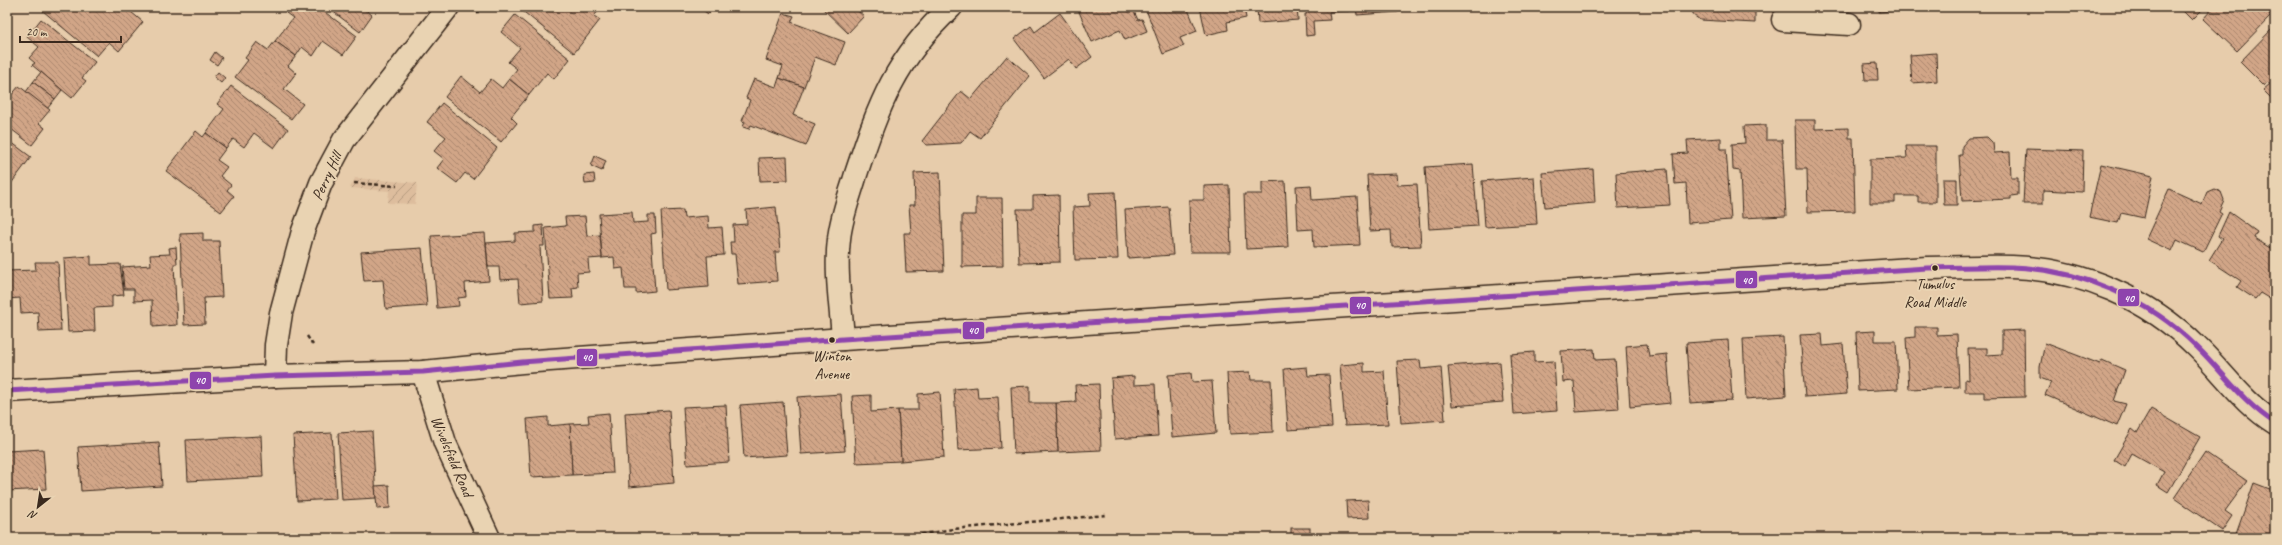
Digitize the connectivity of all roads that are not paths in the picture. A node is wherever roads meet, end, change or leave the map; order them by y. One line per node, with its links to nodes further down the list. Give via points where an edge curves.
1 (448, 7): 8 (street, Perry Hill, via 344,140 324,178 303,231 281,314)
2 (951, 7): 6 (street, via 910,51 884,95 871,129 838,238)
3 (1814, 14): 4 (street); 5 (street)
4 (1783, 20)
5 (1849, 24)
6 (843, 339): 7 (street, via 522,362); 10 (street, via 1927,268 2012,267 2074,276 2107,287 2152,311 2197,346 2250,406)
7 (423, 372): 8 (street); 11 (street, Wivelsfield Road, via 445,443)
8 (275, 376): 9 (street)
9 (7, 391)
10 (2275, 423)
11 (489, 538)

